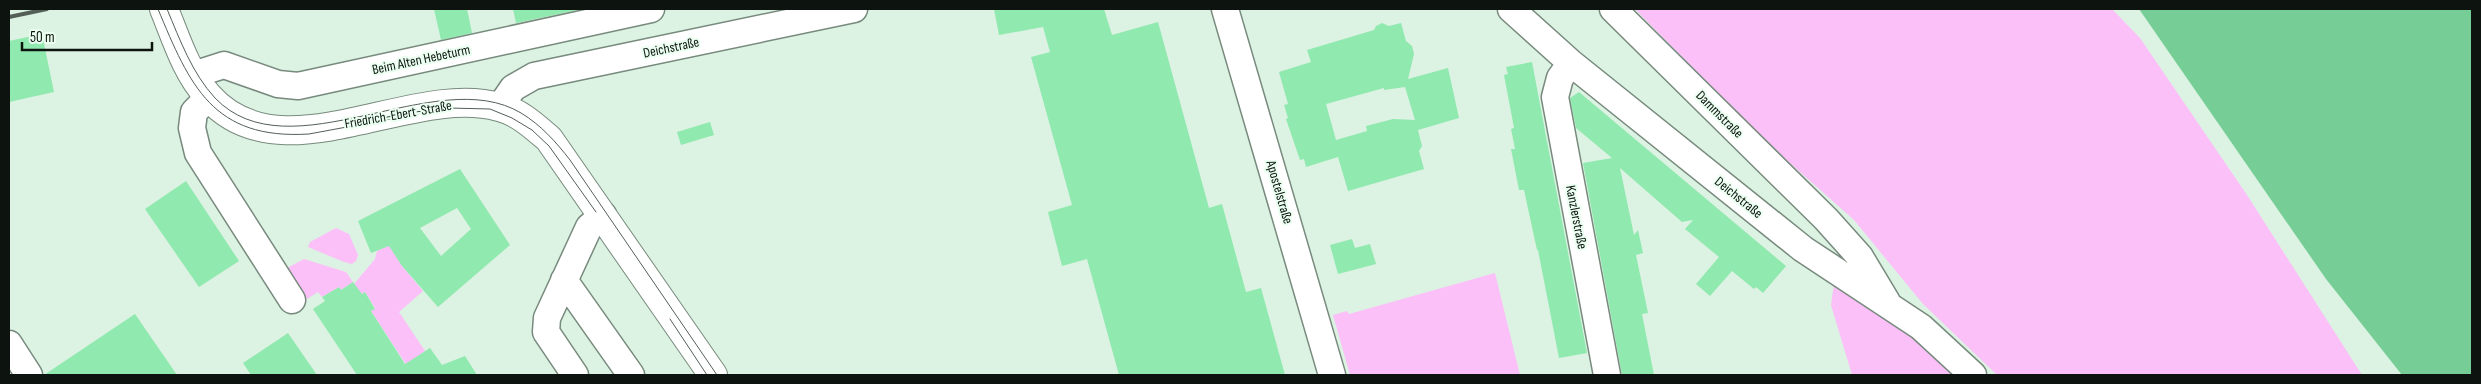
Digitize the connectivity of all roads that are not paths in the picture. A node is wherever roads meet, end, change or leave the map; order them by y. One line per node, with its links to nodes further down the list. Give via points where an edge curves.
1 (164, 9): 8 (main road, Friedrich-Ebert-Straße)
2 (651, 9): 8 (street, Beim Alten Hebeturm, via 298,86 278,84 224,65)
3 (854, 9): 10 (street, Deichstraße, via 534,76 513,88)
4 (1226, 9): 22 (street, Apostelstraße)
5 (1511, 9): 7 (street, Deichstraße)
6 (1613, 9): 12 (street, Dammstraße)
7 (1571, 63): 13 (street, Deichstraße); 23 (street, Kanzlerstraße, via 1560,78 1555,97)
8 (193, 75): 9 (main road, Friedrich-Ebert-Straße)
9 (209, 97): 10 (main road, Friedrich-Ebert-Straße, via 244,122 291,131 449,103 477,102); 15 (street, via 194,112 192,128 198,153)
10 (500, 107): 11 (main road, Friedrich-Ebert-Straße, via 527,120 549,139)
11 (603, 216): 14 (street, via 589,227); 21 (main road, Friedrich-Ebert-Straße)
12 (1826, 219): 13 (street, via 1818,236); 16 (street, Dammstraße, via 1860,257)
13 (1803, 249): 16 (street, Deichstraße)
14 (564, 280): 19 (street, via 546,332); 20 (street)
15 (292, 300)
16 (1889, 304): 24 (street, Deichstraße, via 1921,327)
17 (9, 344): 18 (street)
18 (28, 375)
19 (575, 375)
20 (631, 375)
21 (713, 375)
22 (1332, 375)
23 (1607, 375)
24 (1973, 375)

